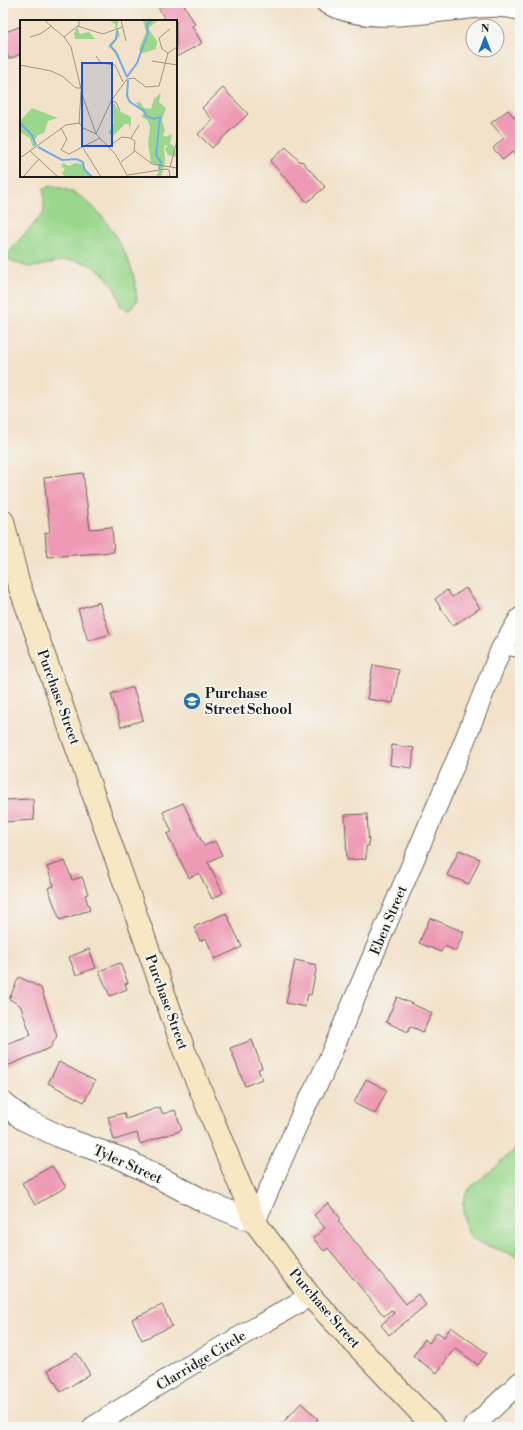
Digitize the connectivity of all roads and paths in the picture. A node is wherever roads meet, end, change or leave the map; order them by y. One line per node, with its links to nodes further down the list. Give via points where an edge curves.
1 (326, 3): 2 (street, via 363,15 486,7)
2 (520, 10)
3 (3, 521): 8 (main road, Purchase Street, via 18,582 184,1050)
4 (520, 618): 5 (street, Eben Street)
5 (501, 649): 6 (lane); 8 (street, Eben Street, via 322,1075 302,1111)
6 (520, 652)
7 (3, 1103): 8 (street, Tyler Street, via 23,1119 63,1138 125,1160 206,1202)
8 (255, 1222): 9 (main road, Purchase Street)
9 (310, 1296): 11 (street, Clarridge Circle, via 177,1373); 12 (main road, Purchase Street)
10 (520, 1382): 13 (street)
11 (93, 1427)
12 (434, 1427)
13 (473, 1427)

